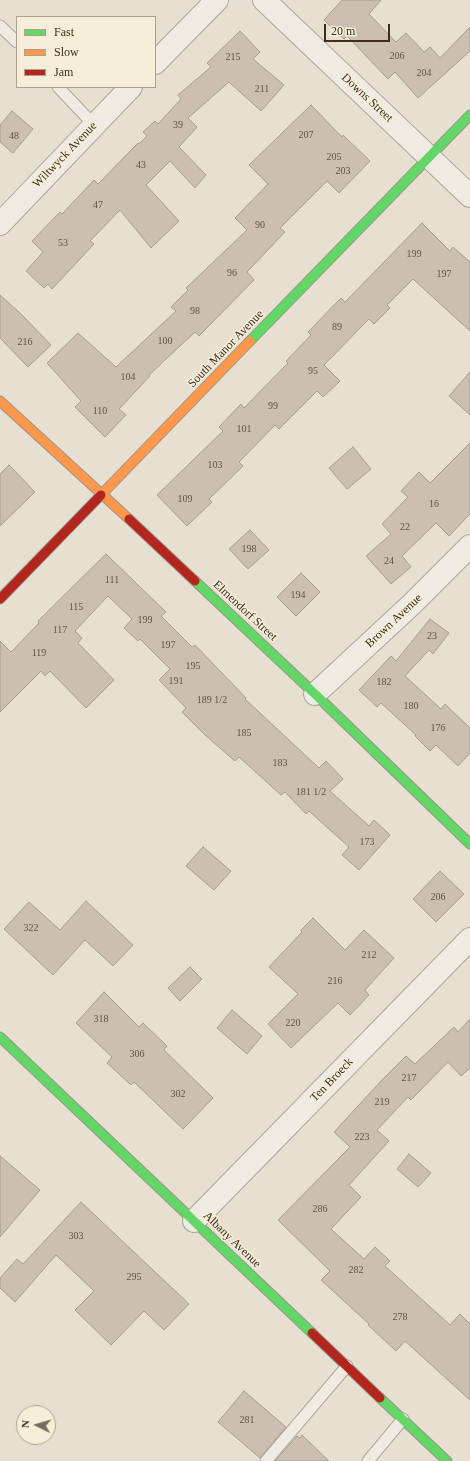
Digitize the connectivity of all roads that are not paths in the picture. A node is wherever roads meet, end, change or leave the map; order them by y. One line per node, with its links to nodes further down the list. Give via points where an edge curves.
1 (217, 0): 5 (street)
2 (264, 0): 10 (street, Downs Street)
3 (0, 26): 4 (lane)
4 (16, 41)
5 (156, 62)
6 (59, 88): 9 (lane)
7 (130, 88): 9 (street, Wiltwyck Avenue)
8 (470, 115): 10 (street, South Manor Avenue)
9 (94, 125): 12 (street, Wiltwyck Avenue)
10 (429, 156): 11 (street, Downs Street); 14 (street, South Manor Avenue)
11 (470, 196)
12 (0, 224)
13 (0, 401): 14 (street, Elmendorf Street)
14 (102, 494): 16 (street, South Manor Avenue); 17 (street, Elmendorf Street)
15 (470, 546): 17 (street, Brown Avenue)
16 (0, 599)
17 (315, 694): 18 (street, Elmendorf Street)
18 (470, 844)
19 (470, 939): 21 (street, Ten Broeck)
20 (0, 1037): 21 (street, Albany Avenue)
21 (194, 1221): 22 (street, Albany Avenue)
22 (346, 1366): 23 (street, Albany Avenue); 24 (lane)
23 (403, 1419): 25 (lane); 26 (street, Albany Avenue)
24 (266, 1461)
25 (368, 1461)
26 (447, 1461)

